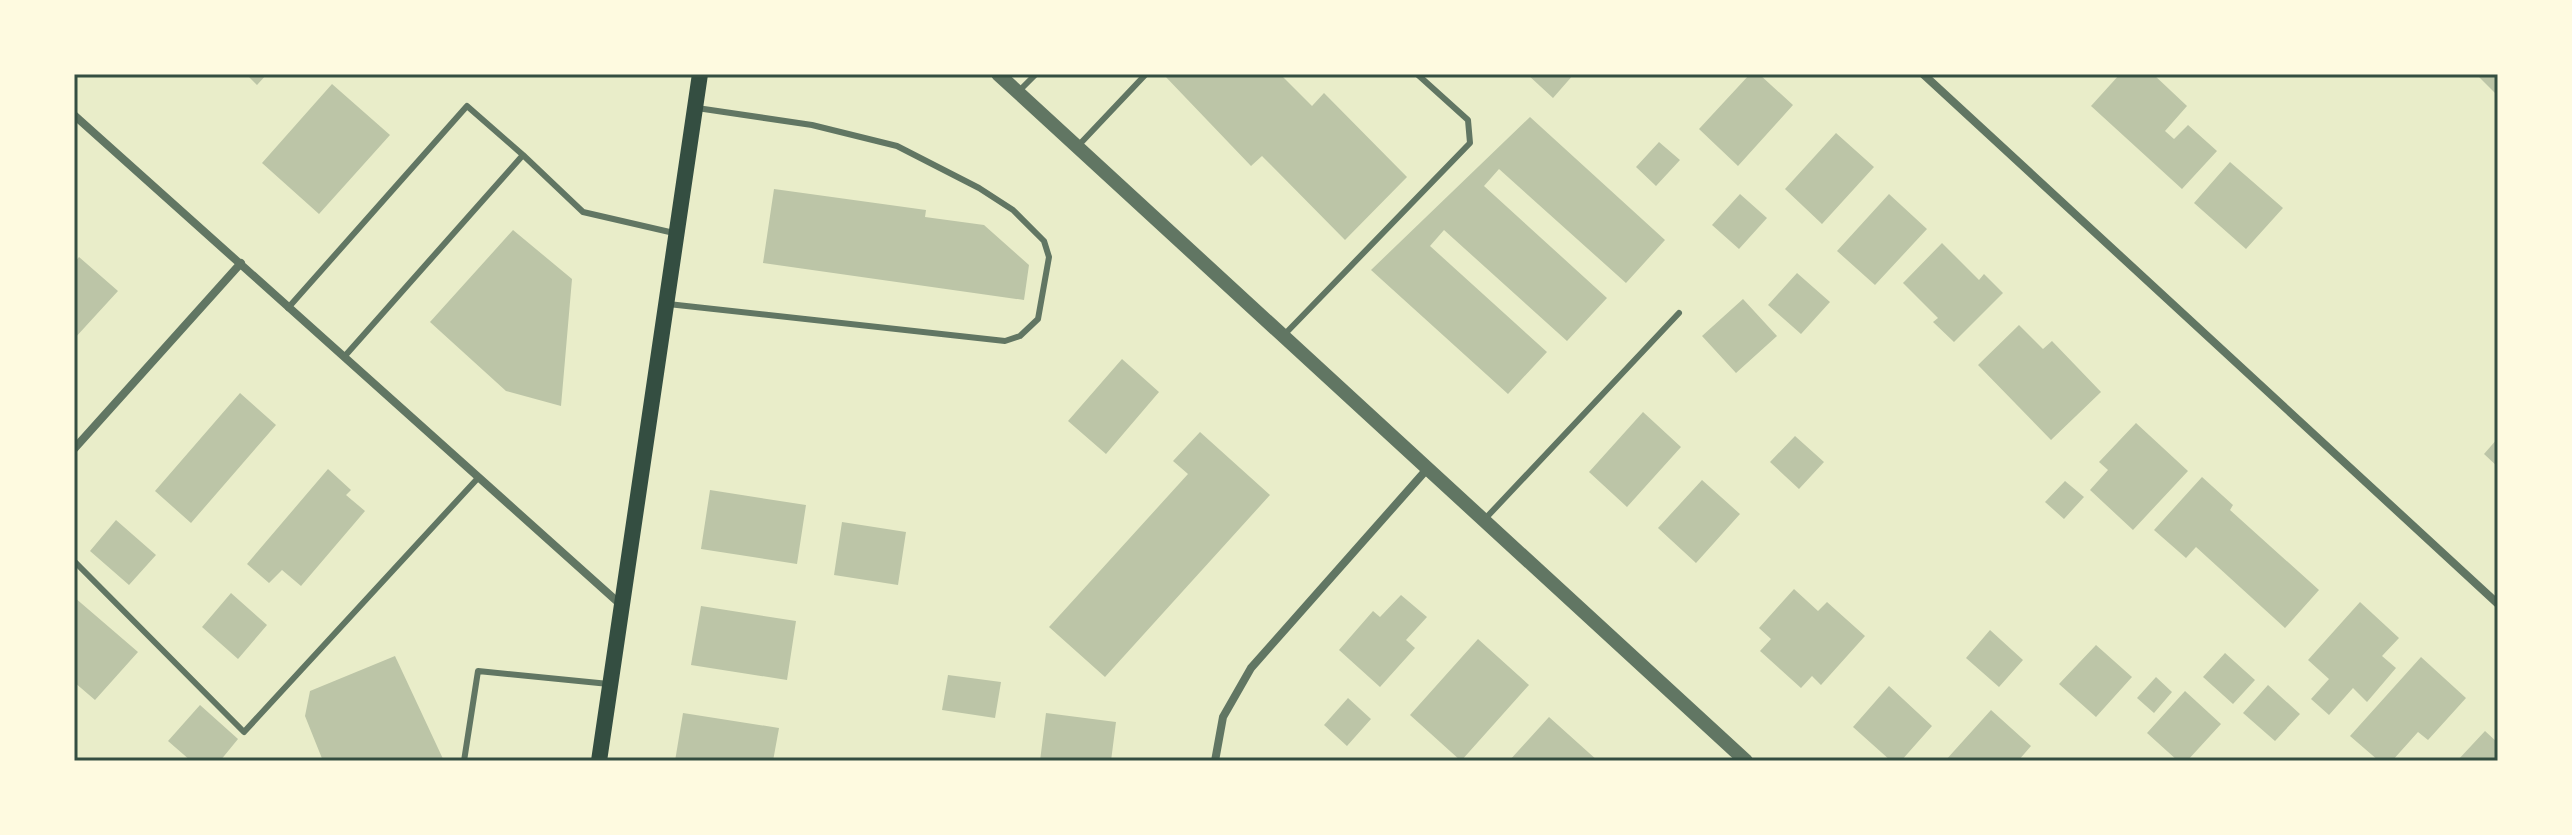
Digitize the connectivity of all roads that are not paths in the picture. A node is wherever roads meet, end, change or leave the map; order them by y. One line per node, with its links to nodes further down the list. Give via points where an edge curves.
1 (700, 74): 8 (main road)
2 (998, 74): 7 (street)
3 (1036, 74): 7 (lane)
4 (1146, 74): 10 (lane)
5 (1417, 74): 17 (lane, via 1468,120 1470,143)
6 (1923, 74): 25 (street)
7 (1018, 93): 10 (street)
8 (694, 108): 12 (main road); 14 (lane, via 812,125 897,146 1013,210 1044,241 1049,257 1038,319 1020,336 1005,341)
9 (74, 115): 13 (street)
10 (1077, 147): 17 (street)
11 (523, 155): 12 (lane, via 583,212); 15 (lane, via 467,106); 18 (lane)
12 (674, 233): 14 (main road)
13 (241, 263): 15 (street); 19 (street)
14 (664, 303): 24 (main road)
15 (288, 308): 18 (street)
16 (1679, 313): 22 (lane)
17 (1283, 336): 20 (street)
18 (344, 357): 21 (street)
19 (74, 449)
20 (1428, 468): 22 (street); 29 (street, via 1251,668 1223,717)
21 (478, 478): 23 (lane, via 244,732); 24 (street)
22 (1484, 520): 30 (street)
23 (74, 561)
24 (620, 604): 26 (main road)
25 (2498, 604)
26 (609, 684): 27 (lane, via 478,671); 28 (main road)
27 (464, 761)
28 (599, 761)
29 (1215, 761)
30 (1746, 761)

